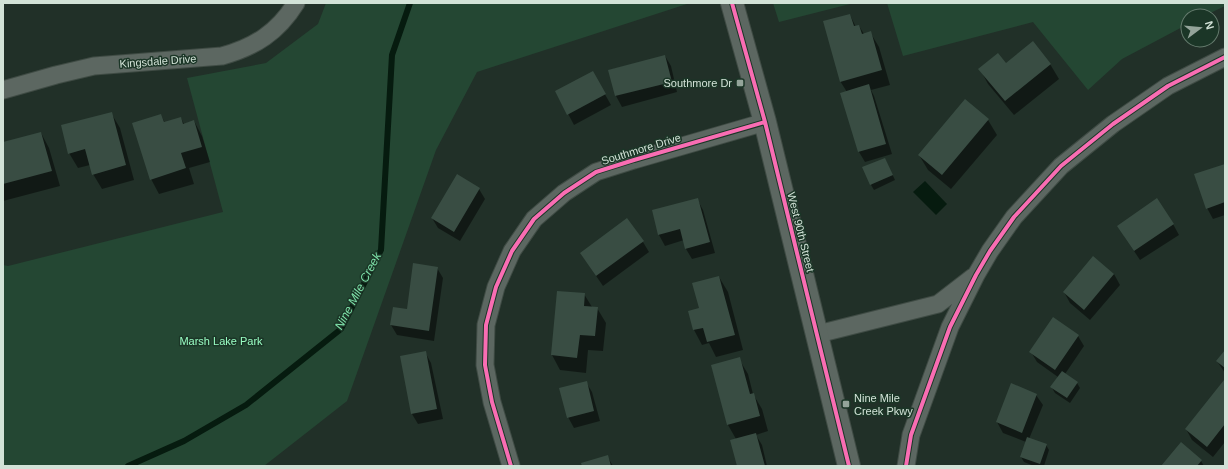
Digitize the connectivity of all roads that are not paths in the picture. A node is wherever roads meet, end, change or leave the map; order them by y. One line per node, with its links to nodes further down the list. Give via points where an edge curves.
1 (296, 3): 4 (street, Kingsdale Drive, via 288,16 267,36 241,51 222,56 94,66)
2 (732, 3): 5 (street, West 90th Street)
3 (1225, 58): 6 (street, via 1168,86 1113,124 1060,166 1014,217)
4 (3, 90)
5 (765, 122): 7 (street, West 90th Street); 8 (street, Southmore Drive, via 596,172 564,193 534,219 512,251 496,287 486,325 485,364 492,402)
6 (976, 274): 7 (street, via 938,304); 10 (street, via 950,327 924,396 911,435)
7 (818, 334): 9 (street, West 90th Street)
8 (511, 466)
9 (849, 466)
10 (906, 466)

